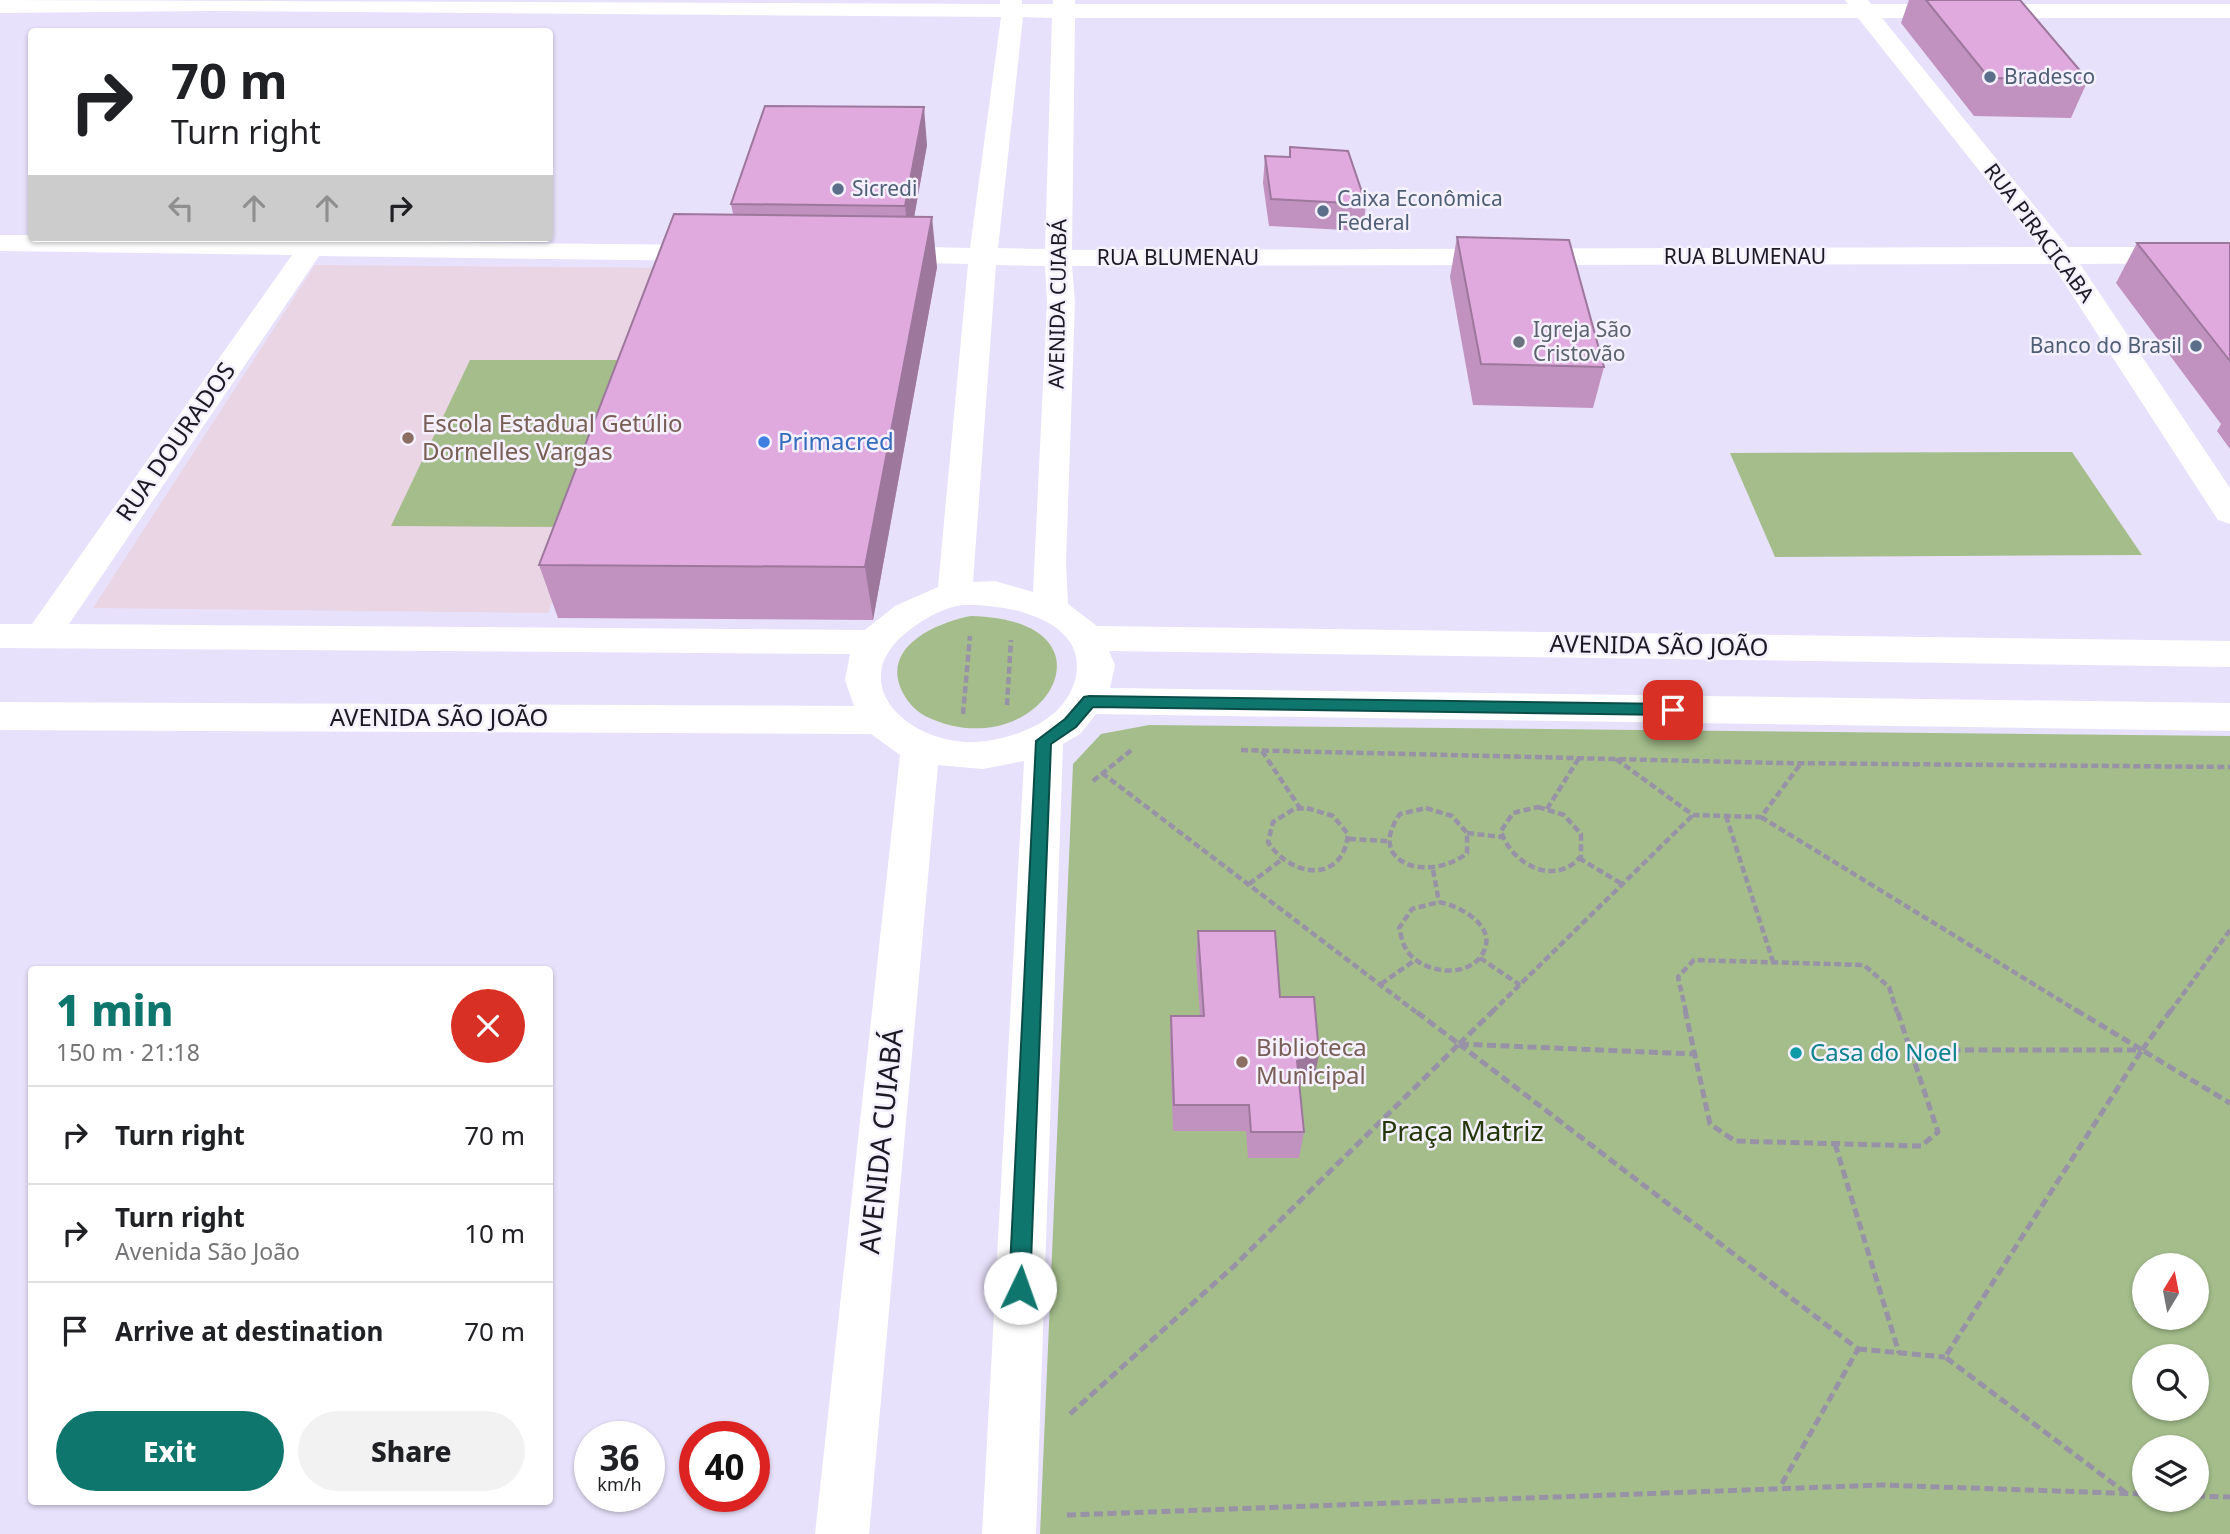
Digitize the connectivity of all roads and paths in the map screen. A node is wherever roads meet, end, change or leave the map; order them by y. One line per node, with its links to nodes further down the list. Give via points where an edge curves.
1 (212, 2): 2 (street); 5 (street); 7 (street)
2 (1011, 5): 3 (street); 13 (street)
3 (1063, 5): 4 (street); 16 (street, AVENIDA CUIABÁ)
4 (1860, 5): 6 (street); 15 (street, RUA PIRACICABA)
5 (0, 6)
6 (2230, 11)
7 (195, 23)
8 (28, 218): 9 (street)
9 (2, 245): 10 (street)
10 (311, 248): 11 (street); 21 (street, RUA DOURADOS)
11 (739, 253)
12 (863, 254): 13 (street, RUA BLUMENAU)
13 (983, 254): 16 (street, RUA BLUMENAU); 18 (street)
14 (2230, 255): 15 (street, RUA BLUMENAU)
15 (2061, 256): 16 (street, RUA BLUMENAU); 17 (street, RUA PIRACICABA)
16 (1058, 257): 19 (street, AVENIDA CUIABÁ)
17 (2230, 513)
18 (955, 594): 19 (street, via 996,593); 23 (street, via 910,612)
19 (1051, 607): 22 (street)
20 (0, 636): 21 (street)
21 (42, 636): 23 (street)
22 (1088, 638): 24 (street, AVENIDA SÃO JOÃO); 25 (street, via 1096,658 1096,680)
23 (875, 642): 28 (street, via 863,681)
24 (2230, 654)
25 (1089, 701): 27 (street); 29 (street, via 1071,723)
26 (0, 716): 28 (street, AVENIDA SÃO JOÃO)
27 (2230, 716)
28 (878, 720): 31 (street)
29 (1044, 741): 31 (street, via 983,757); 78 (street)
30 (1144, 747): 38 (path, via 1132,748)
31 (920, 748): 77 (street, AVENIDA CUIABÁ)
32 (1235, 749): 33 (path)
33 (1261, 750): 34 (path); 40 (path)
34 (1579, 758): 35 (path); 41 (path)
35 (1615, 759): 36 (path); 42 (path)
36 (1802, 762): 37 (path); 44 (path)
37 (2230, 767)
38 (1102, 773): 39 (path, via 1093,780); 52 (path)
39 (1093, 793)
40 (1301, 808): 47 (path, via 1333,816); 50 (path, via 1282,814 1268,831 1268,842)
41 (1547, 809): 46 (path, via 1524,808 1513,813 1505,821); 49 (path, via 1576,825 1585,844)
42 (1693, 815): 43 (path); 53 (path)
43 (1727, 816): 44 (path); 58 (path)
44 (1761, 817): 63 (path)
45 (1467, 834): 46 (path); 48 (path, via 1452,816 1439,810 1412,809 1392,821); 51 (path, via 1467,853 1461,861)
46 (1502, 837): 49 (path, via 1509,852 1530,866 1556,870)
47 (1349, 839): 48 (path); 50 (path, via 1346,853 1329,867 1304,870)
48 (1387, 841): 51 (path, via 1393,853 1413,867)
49 (1579, 858): 53 (path)
50 (1280, 861): 52 (path)
51 (1433, 870): 54 (path)
52 (1249, 884): 59 (path)
53 (1622, 884): 60 (path)
54 (1439, 902): 56 (path, via 1467,911 1478,921 1486,941); 57 (path, via 1412,908 1399,928 1406,951)
55 (2230, 930): 63 (path)
56 (1480, 958): 57 (path, via 1454,971 1434,969); 60 (path)
57 (1415, 960): 59 (path)
58 (1774, 962): 62 (path, via 1864,965 1889,987); 64 (path, via 1694,961 1678,977)
59 (1381, 984): 61 (path)
60 (1520, 985): 61 (path)
61 (1459, 1044): 64 (path); 67 (path); 70 (path, via 1234,1266 1067,1417)
62 (1910, 1050): 63 (path); 66 (path, via 1938,1132 1921,1146)
63 (2142, 1050): 65 (path); 69 (path)
64 (1695, 1054): 66 (path, via 1710,1124 1735,1141)
65 (2230, 1103)
66 (1835, 1144): 68 (path)
67 (1858, 1349): 68 (path); 71 (path)
68 (1899, 1353): 69 (path)
69 (1945, 1357): 72 (path)
70 (1068, 1403)
71 (1779, 1488): 72 (path, via 1906,1485); 76 (path, via 1065,1515)
72 (2127, 1494): 73 (path)
73 (2132, 1494)
74 (2209, 1496): 75 (path)
75 (2230, 1497)
76 (1065, 1503)
77 (842, 1534)
78 (1009, 1534)

